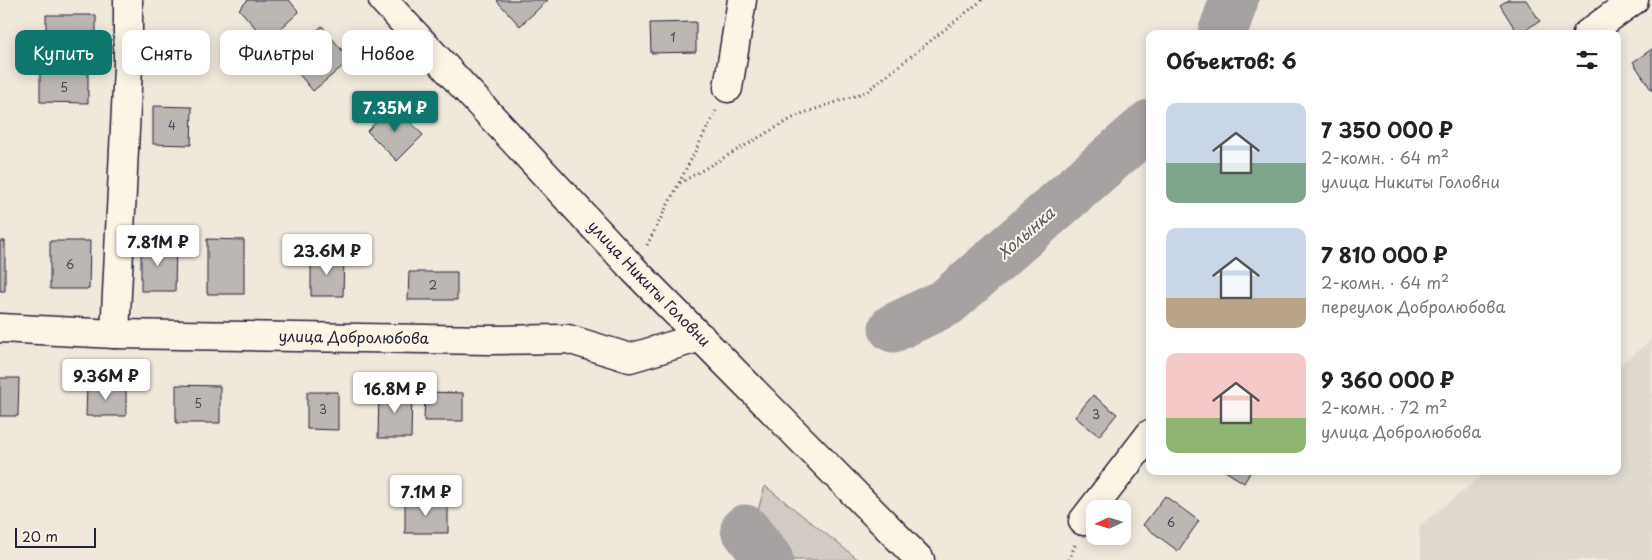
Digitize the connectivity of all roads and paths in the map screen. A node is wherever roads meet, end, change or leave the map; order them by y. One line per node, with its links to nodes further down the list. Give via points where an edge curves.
1 (128, 0): 11 (street, via 128,67)
2 (383, 0): 9 (street, улица Никиты Головни)
3 (742, 0): 7 (street)
4 (982, 0): 8 (path, via 866,92 798,115)
5 (1634, 0): 6 (street)
6 (1593, 30)
7 (728, 88): 8 (path)
8 (680, 183): 9 (path)
9 (634, 270): 12 (street, улица Никиты Головни)
10 (0, 328): 11 (street, улица Добролюбова)
11 (115, 334): 12 (street, улица Добролюбова, via 568,339 630,358)
12 (701, 337): 15 (street, улица Никиты Головни)
13 (1146, 439): 14 (street)
14 (1083, 521)
15 (920, 560)

